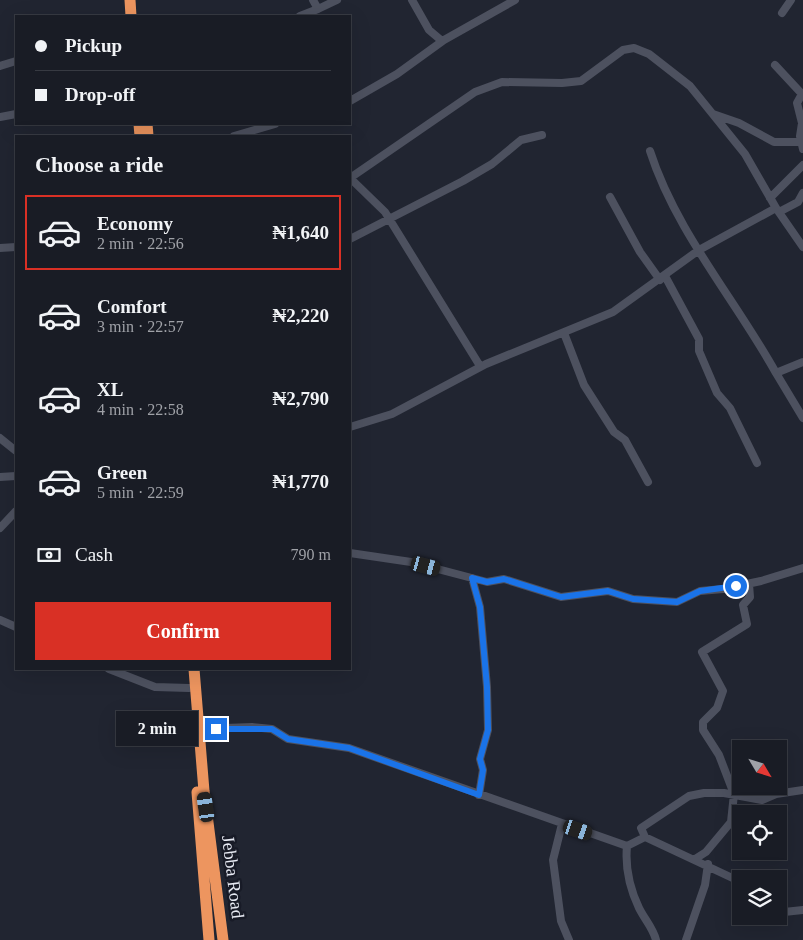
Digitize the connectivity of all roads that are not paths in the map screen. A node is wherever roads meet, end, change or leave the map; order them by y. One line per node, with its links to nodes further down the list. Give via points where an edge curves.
1 (130, 0): 10 (highway)
2 (138, 0): 11 (highway)
3 (313, 0): 8 (street)
4 (337, 0): 8 (street)
5 (412, 0): 13 (street, via 429,30)
6 (515, 0): 13 (street)
7 (791, 0): 9 (street)
8 (318, 9): 12 (street)
9 (782, 13)
10 (131, 15)
11 (138, 15)
12 (303, 15)
13 (442, 42): 17 (street, via 398,74)
14 (15, 61): 16 (street)
15 (775, 65): 24 (street, via 802,94 796,103 802,123)
16 (0, 66)
17 (351, 100)
18 (15, 114): 20 (street)
19 (713, 114): 24 (street, via 739,123 774,142); 27 (street, via 690,86 649,54 634,48 623,50 581,81 502,82 476,92); 31 (street, via 745,154)
20 (0, 117)
21 (258, 126): 22 (street)
22 (236, 135)
23 (542, 135): 33 (street, via 521,140 492,164)
24 (802, 146)
25 (650, 151): 38 (street, via 672,206)
26 (803, 164): 31 (street)
27 (351, 177)
28 (351, 179): 33 (street)
29 (803, 193): 32 (street, via 798,202)
30 (610, 197): 39 (street, via 640,252)
31 (770, 198): 32 (street)
32 (778, 210): 36 (street); 38 (street)
33 (388, 218): 34 (street); 42 (street)
34 (351, 239)
35 (15, 247): 37 (street)
36 (803, 247)
37 (0, 248)
38 (699, 250): 39 (street); 43 (street)
39 (663, 278): 40 (street, via 613,312); 48 (street, via 699,338 698,351 717,393 730,408)
40 (564, 333): 42 (street); 51 (street, via 584,386 614,432 625,440)
41 (803, 362): 43 (street)
42 (480, 366): 45 (street, via 392,414)
43 (776, 373): 44 (street)
44 (803, 418)
45 (351, 427)
46 (0, 438): 47 (street)
47 (15, 450)
48 (757, 463)
49 (15, 476): 50 (street)
50 (0, 477)
51 (648, 482)
52 (15, 512): 53 (street)
53 (0, 528)
54 (351, 553): 56 (street, via 411,562)
55 (803, 568): 57 (street)
56 (472, 578): 57 (street, via 487,582 504,579 561,597 608,591 633,599 677,602 700,591); 70 (street, via 480,607 487,679 488,730 480,759 483,775)
57 (749, 584): 65 (street, via 750,597 743,605 747,624 702,652 723,691 717,708 703,722 703,730 719,755)
58 (0, 620): 59 (street)
59 (15, 627)
60 (111, 670): 63 (street, via 155,686)
61 (187, 670): 63 (highway, Jebba Road)
62 (194, 670): 64 (highway, Jebba Road)
63 (189, 688): 67 (highway, Jebba Road)
64 (198, 729): 67 (highway, Jebba Road); 70 (street, via 272,729 288,739 349,748)
65 (732, 789)
66 (803, 790): 68 (street)
67 (200, 791): 82 (highway, Jebba Road); 83 (highway, Jebba Road)
68 (788, 792)
69 (732, 794): 75 (street, via 689,796 641,828)
70 (479, 795): 74 (street)
71 (734, 795): 77 (street, via 731,822 706,852)
72 (739, 795): 73 (street, via 762,800)
73 (774, 795)
74 (562, 824): 76 (street); 84 (street, via 553,860 561,920)
75 (645, 837): 76 (street); 77 (street)
76 (627, 846): 85 (street, via 625,866 639,908)
77 (695, 859): 78 (street)
78 (708, 864): 79 (street); 86 (street, via 705,885)
79 (732, 877)
80 (803, 910): 81 (street)
81 (787, 912)
82 (209, 940)
83 (223, 940)
84 (569, 940)
85 (656, 940)
86 (686, 940)

